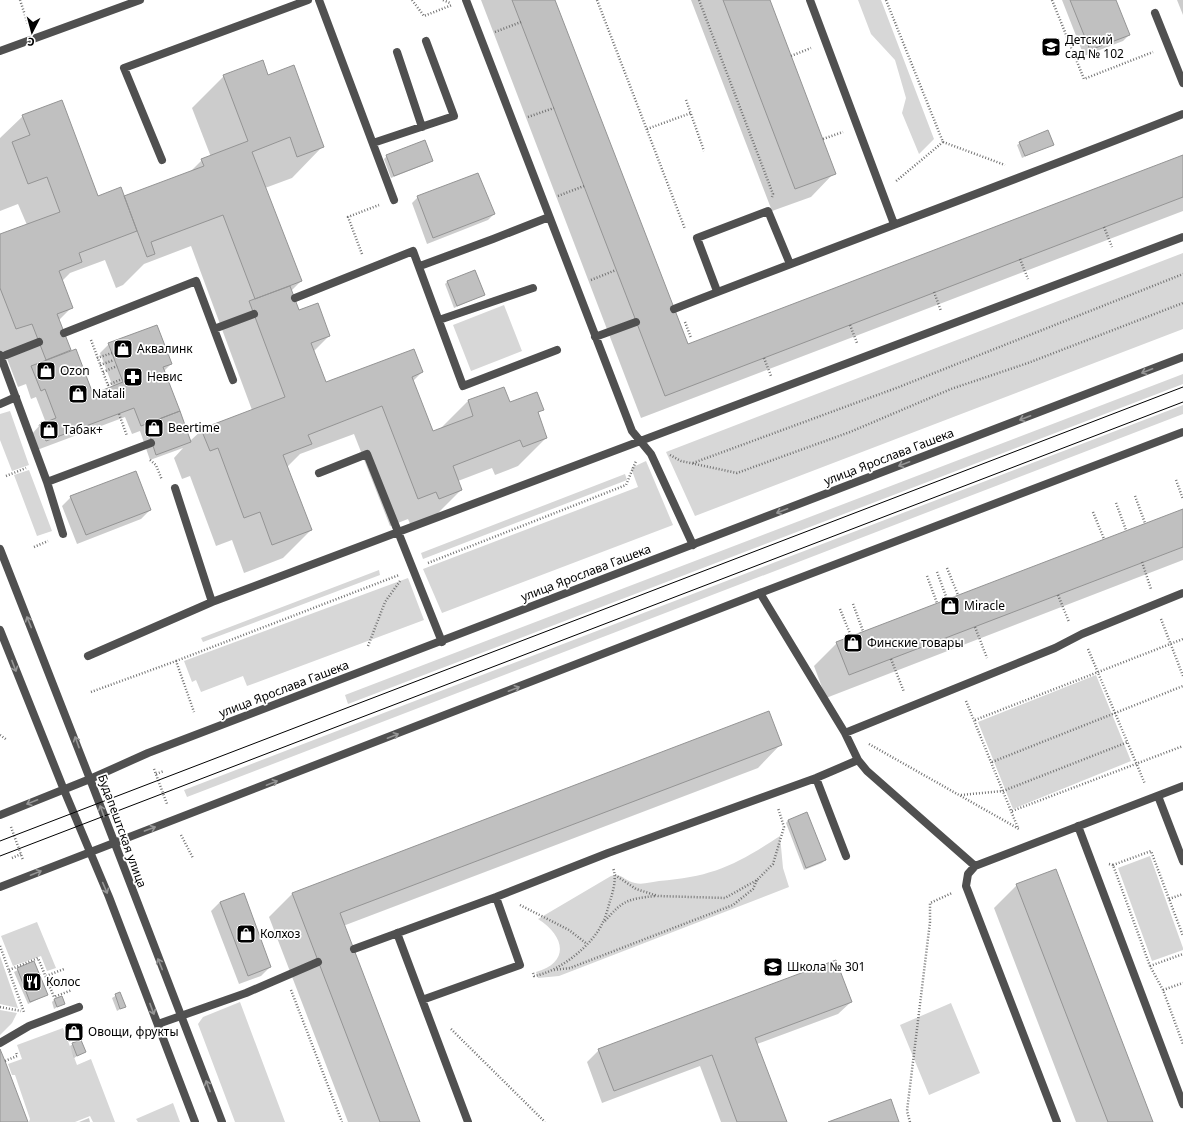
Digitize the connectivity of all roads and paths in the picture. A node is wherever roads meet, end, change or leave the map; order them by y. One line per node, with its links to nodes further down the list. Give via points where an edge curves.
1 (20, 0): 17 (path)
2 (140, 0): 17 (street)
3 (308, 0): 37 (street, via 124,68)
4 (319, 0): 35 (street)
5 (412, 0): 13 (path, via 424,16)
6 (443, 0): 13 (path)
7 (597, 0): 32 (path)
8 (699, 0): 43 (path, via 773,194)
9 (810, 0): 19 (street)
10 (886, 0): 34 (path)
11 (1052, 0): 20 (path, via 1084,79)
12 (462, 1): 13 (path); 16 (street)
13 (453, 4)
14 (1155, 13): 20 (street)
15 (521, 22): 16 (path)
16 (480, 38): 29 (street)
17 (34, 39): 21 (street)
18 (426, 41): 30 (street, via 454,116)
19 (826, 42): 23 (path); 31 (street)
20 (1168, 46): 24 (street)
21 (0, 52)
22 (397, 52): 30 (street)
23 (791, 56)
24 (1183, 83)
25 (686, 100): 27 (path)
26 (554, 108): 29 (path)
27 (690, 113): 32 (path); 36 (path)
28 (1183, 114): 38 (street)
29 (513, 123): 42 (street)
30 (422, 126): 35 (street)
31 (858, 126): 33 (path); 40 (street)
32 (647, 129): 48 (path, via 685,228)
33 (823, 139)
34 (943, 142): 38 (path); 40 (path)
35 (373, 143): 41 (street)
36 (704, 151)
37 (162, 160)
38 (1030, 174): 45 (street)
39 (584, 186): 42 (path)
40 (883, 192): 45 (street)
41 (394, 200): 53 (path, via 348,217)
42 (543, 202): 44 (street)
43 (768, 211): 48 (street); 51 (street)
44 (549, 217): 52 (street); 57 (street)
45 (894, 224): 51 (street)
46 (1104, 227): 49 (path)
47 (1183, 237): 92 (street)
48 (698, 238): 59 (street)
49 (1112, 248)
50 (1020, 259): 56 (path)
51 (790, 264): 59 (street)
52 (420, 266): 53 (street, via 413,251); 66 (street)
53 (368, 269): 61 (street)
54 (616, 270): 57 (path)
55 (1183, 274): 98 (path, via 899,387)
56 (1029, 280)
57 (575, 285): 72 (street)
58 (533, 288): 66 (street)
59 (718, 291): 63 (street)
60 (934, 292): 64 (path)
61 (295, 298)
62 (1183, 303): 98 (path, via 737,473)
63 (674, 309)
64 (942, 313)
65 (254, 314): 70 (street)
66 (439, 320): 75 (street, via 463,386)
67 (636, 322): 72 (street)
68 (85, 324): 70 (street, via 196,281); 71 (street); 79 (path)
69 (850, 325): 74 (path)
70 (214, 329): 87 (street)
71 (64, 333)
72 (595, 337): 92 (street, via 632,432)
73 (40, 342): 77 (street)
74 (858, 345)
75 (557, 350)
76 (112, 353): 79 (path)
77 (0, 356): 88 (street)
78 (1183, 357): 113 (street, улица Ярослава Гашека, one-way to 113)
79 (97, 358): 82 (path)
80 (764, 358): 85 (path)
81 (114, 360): 82 (path)
82 (100, 365): 84 (path)
83 (117, 366): 84 (path)
84 (103, 372): 86 (path, via 108,386)
85 (772, 378)
86 (122, 379)
87 (233, 380)
88 (16, 397): 89 (street); 96 (street)
89 (0, 404)
90 (119, 414): 94 (path)
91 (1183, 432): 122 (street)
92 (641, 441): 110 (street); 113 (street, via 651,454)
93 (147, 444): 94 (street); 103 (path, via 148,458 156,465 167,492)
94 (132, 450): 102 (street)
95 (666, 452): 98 (path, via 681,461)
96 (40, 463): 100 (path); 102 (street)
97 (636, 463): 116 (path, via 626,485)
98 (692, 463)
99 (319, 473): 110 (street, via 367,454)
100 (6, 476)
101 (1176, 480): 105 (path)
102 (46, 482): 111 (street)
103 (175, 488): 127 (street)
104 (1135, 496): 108 (path)
105 (1183, 499)
106 (1116, 503): 109 (path)
107 (1093, 512): 112 (path)
108 (1145, 523)
109 (1126, 530)
110 (397, 532): 127 (street); 139 (street)
111 (63, 534)
112 (1104, 539)
113 (693, 545): 139 (street, улица Ярослава Гашека)
114 (0, 549): 167 (street, Будапештская улица, one-way to 114)
115 (1142, 562): 129 (path)
116 (422, 565)
117 (947, 568): 124 (path)
118 (406, 572): 144 (path)
119 (937, 572): 126 (path)
120 (927, 576): 128 (path)
121 (402, 578): 141 (path, via 385,602)
122 (760, 593): 155 (street); 181 (street, one-way to 122)
123 (1183, 593): 129 (street)
124 (958, 595)
125 (1058, 595): 137 (path)
126 (947, 599)
127 (212, 602): 142 (street)
128 (937, 603)
129 (1156, 603): 137 (street)
130 (852, 604): 135 (path)
131 (840, 609): 136 (path)
132 (1162, 620): 140 (path)
133 (975, 627): 146 (path)
134 (0, 630): 169 (street, one-way to 169)
135 (863, 631)
136 (851, 636)
137 (1078, 636): 145 (path); 146 (street)
138 (1183, 639): 140 (path)
139 (442, 642): 167 (street, улица Ярослава Гашека, via 148,753)
140 (1171, 643): 145 (path); 147 (path)
141 (368, 646)
142 (88, 656)
143 (891, 659): 150 (path)
144 (176, 661): 149 (path); 152 (path)
145 (1098, 672): 153 (path); 154 (path)
146 (993, 674): 150 (street)
147 (1183, 676)
148 (1183, 686): 153 (path)
149 (91, 692)
150 (909, 707): 155 (street)
151 (970, 710): 154 (path)
152 (194, 712)
153 (1115, 713): 158 (path); 161 (path)
154 (975, 720): 161 (path)
155 (845, 733): 160 (street); 171 (path)
156 (0, 735): 157 (path)
157 (7, 740)
158 (1128, 742): 162 (path); 170 (path)
159 (1183, 746): 162 (path)
160 (858, 760): 166 (street); 192 (street, via 867,771)
161 (992, 762): 170 (path)
162 (1136, 764): 172 (path); 174 (path)
163 (154, 769): 165 (path)
164 (164, 771): 165 (path)
165 (156, 774): 173 (path)
166 (816, 778): 185 (street); 200 (street, via 608,853)
167 (90, 779): 169 (street, улица Ярослава Гашека); 181 (street, Будапештская улица, one-way to 167)
168 (1183, 786): 172 (street)
169 (64, 790): 175 (street, улица Ярослава Гашека, one-way to 175); 183 (street)
170 (1003, 791): 171 (path); 174 (path)
171 (960, 795): 179 (path)
172 (1155, 797): 177 (street); 190 (street)
173 (167, 804)
174 (1012, 811): 179 (path)
175 (0, 815)
176 (10, 825): 184 (path)
177 (1078, 826): 182 (street); 188 (street)
178 (784, 827): 195 (path, via 773,864)
179 (1019, 828): 182 (path)
180 (181, 835): 187 (path)
181 (114, 843): 183 (street); 226 (street, Будапештская улица, one-way to 181)
182 (1026, 847): 192 (street)
183 (90, 852): 197 (street, one-way to 183); 227 (street, one-way to 227)
184 (21, 854): 186 (path); 189 (path)
185 (846, 856)
186 (12, 858)
187 (193, 858)
188 (1090, 858): 191 (path); 215 (street)
189 (23, 860)
190 (1183, 861)
191 (1113, 865): 201 (path, via 1151,851); 211 (path)
192 (975, 866): 196 (street, via 968,874)
193 (613, 868): 194 (path)
194 (615, 875): 199 (path, via 636,889); 203 (path)
195 (757, 880): 199 (path, via 725,898); 214 (path, via 753,889 733,905 570,968)
196 (966, 886): 240 (path, via 930,903 930,922 907,1111); 241 (street)
197 (0, 887)
198 (1183, 894): 201 (path)
199 (658, 896): 203 (path, via 630,899 616,908)
200 (496, 897): 204 (street); 222 (street, via 520,965)
201 (1169, 899): 205 (path)
202 (519, 905): 206 (path, via 569,930)
203 (603, 923): 206 (path)
204 (397, 933): 208 (street); 222 (street)
205 (1183, 936)
206 (587, 944): 214 (path)
207 (0, 946): 213 (path)
208 (354, 949)
209 (1183, 954): 211 (path)
210 (318, 962): 216 (street)
211 (1150, 966): 215 (path); 221 (path)
212 (64, 969): 217 (path)
213 (9, 970): 217 (path, via 38,958); 225 (path)
214 (554, 970): 218 (path)
215 (1133, 973): 234 (street)
216 (285, 975): 226 (street, via 246,993); 237 (path)
217 (46, 976): 220 (path, via 54,997)
218 (534, 976)
219 (1183, 983): 221 (path)
220 (72, 990)
221 (1163, 990): 231 (path)
222 (422, 1000): 238 (street)
223 (0, 1007): 225 (path)
224 (79, 1007): 228 (street)
225 (24, 1012): 228 (path)
226 (181, 1015): 227 (street); 236 (street, Будапештская улица, one-way to 226)
227 (158, 1024): 235 (street)
228 (29, 1026): 230 (street)
229 (447, 1026): 239 (path)
230 (0, 1043)
231 (1183, 1044)
232 (15, 1057): 233 (path)
233 (5, 1061)
234 (1183, 1104)
235 (195, 1122)
236 (222, 1122)
237 (342, 1122)
238 (468, 1122)
239 (545, 1122)
240 (910, 1122)
241 (1057, 1122)

